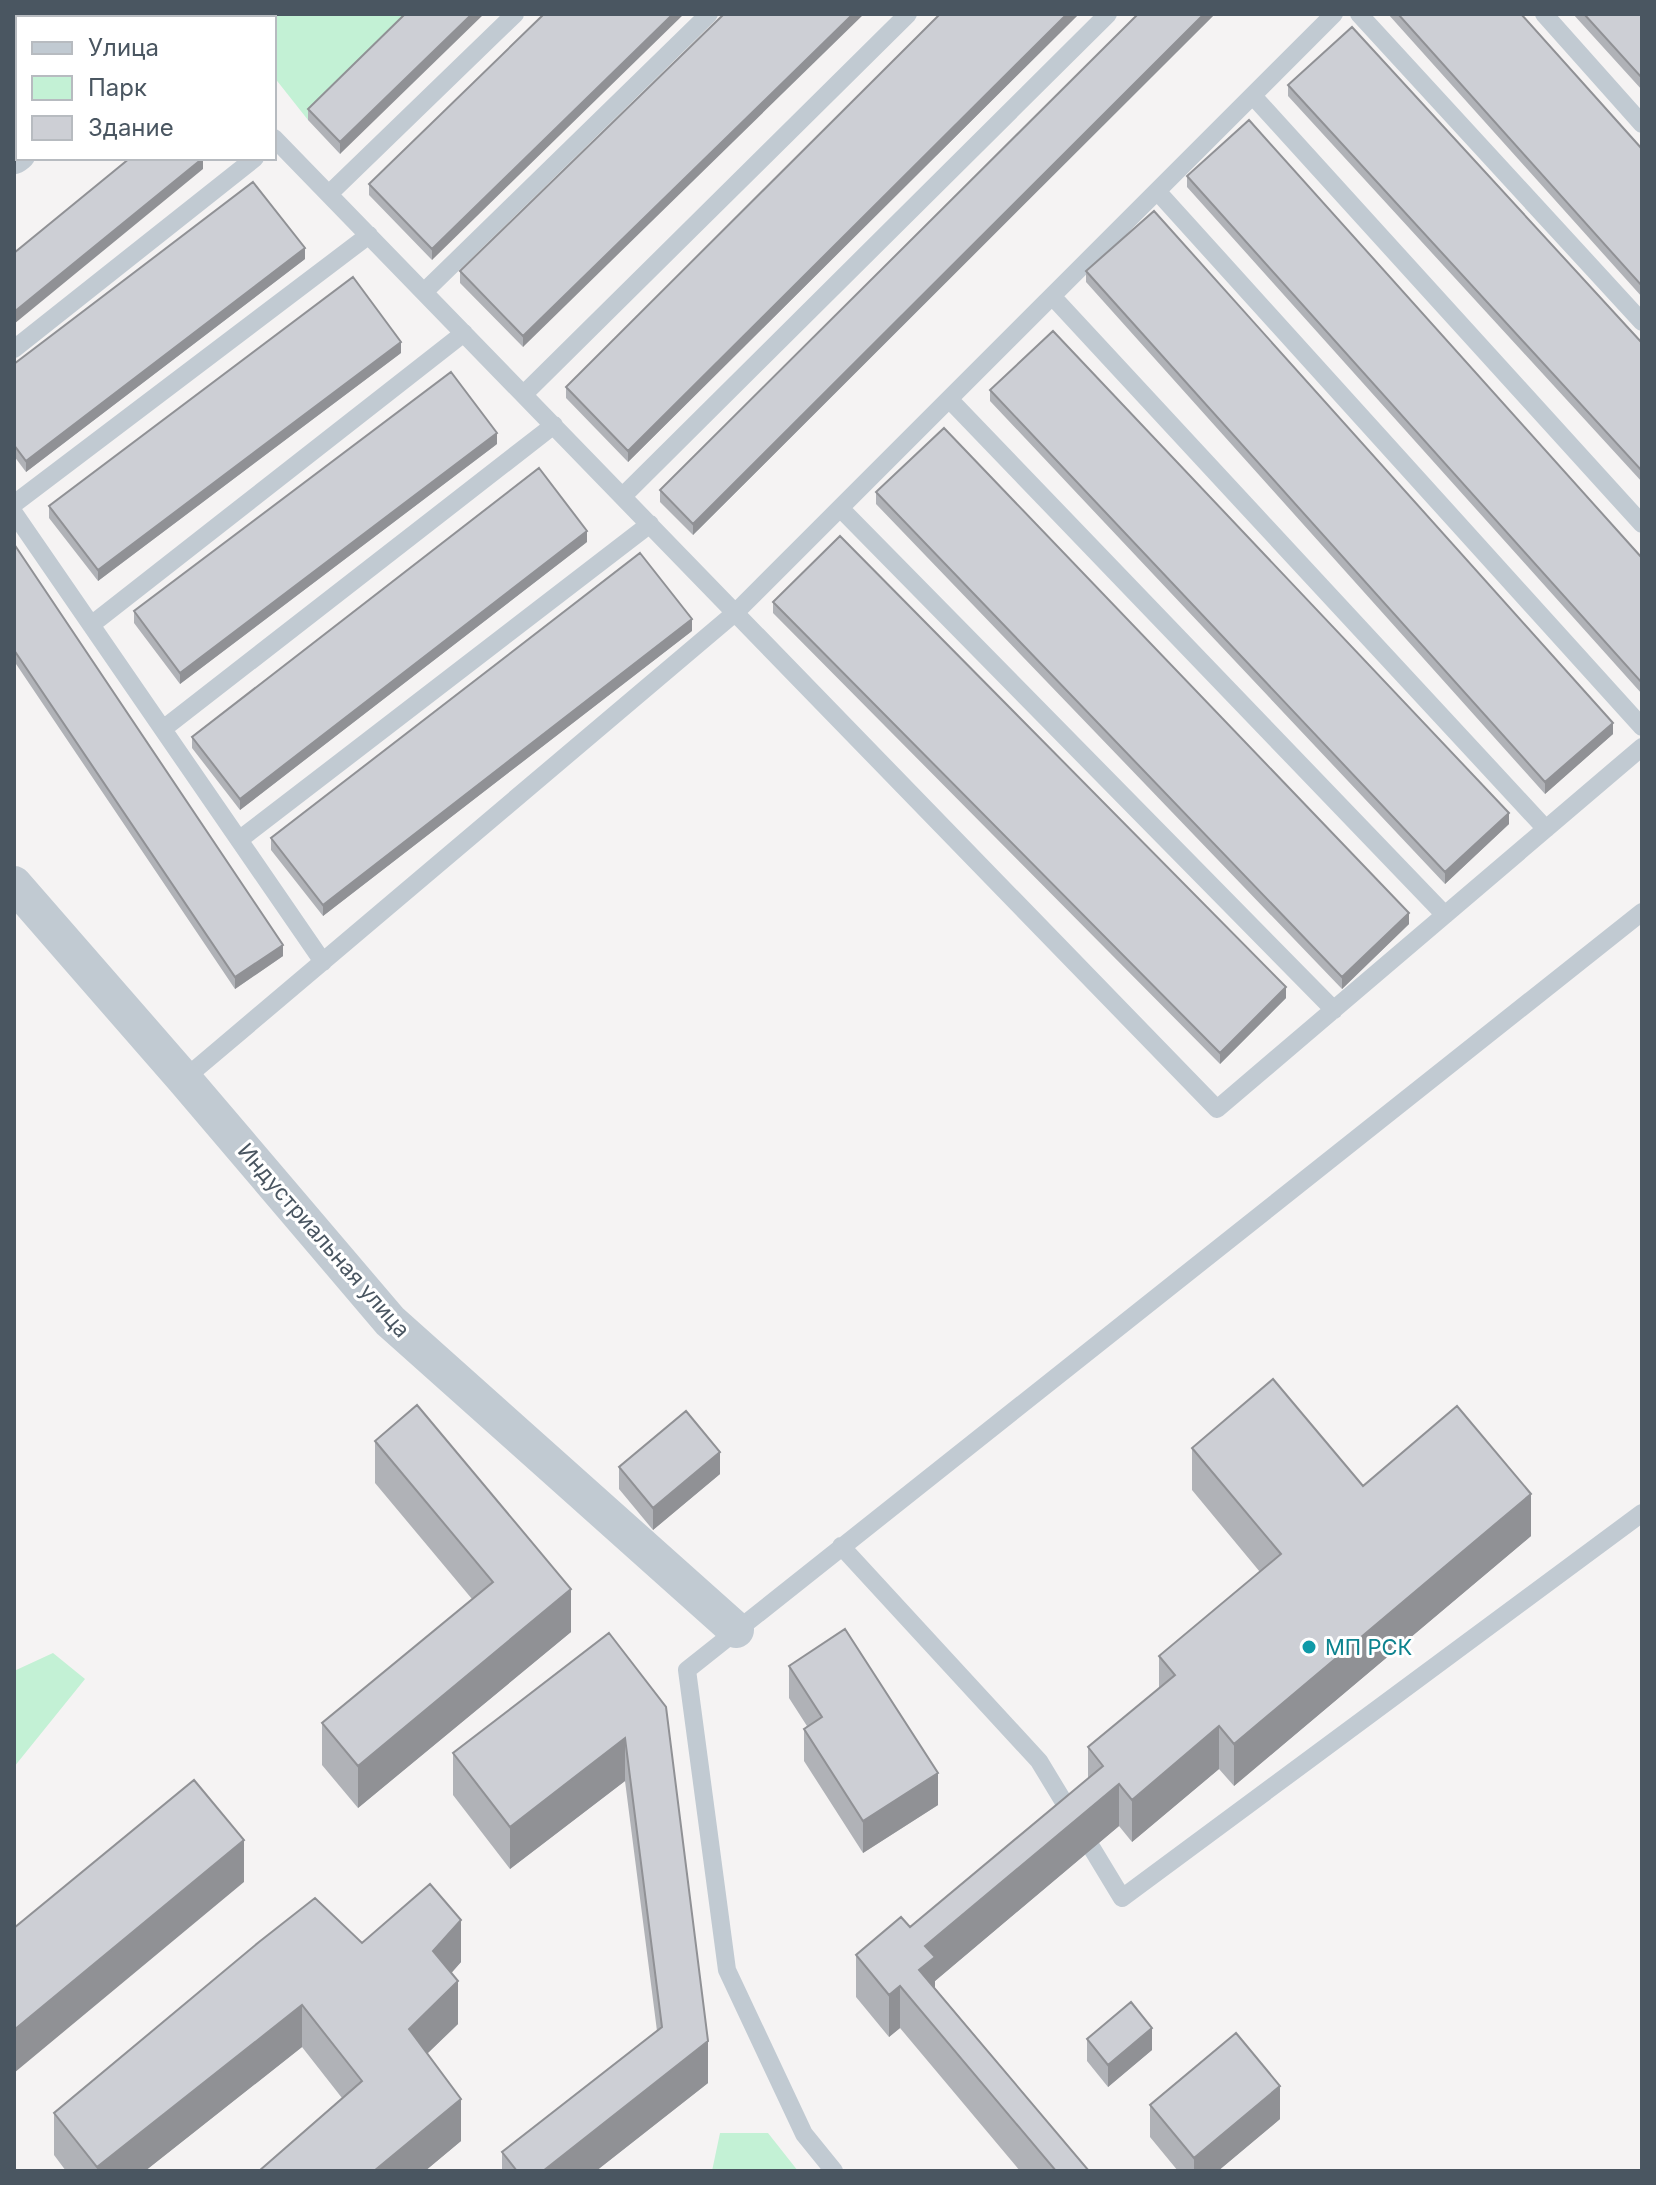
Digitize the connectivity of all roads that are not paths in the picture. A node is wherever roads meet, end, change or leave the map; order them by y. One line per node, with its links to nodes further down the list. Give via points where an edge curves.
1 (515, 14): 13 (lane)
2 (709, 14): 15 (lane)
3 (908, 14): 20 (lane)
4 (1108, 14): 23 (lane)
5 (1334, 14): 8 (lane)
6 (1359, 14): 17 (lane)
7 (1544, 14): 9 (lane)
8 (1253, 96): 12 (lane); 28 (lane)
9 (1642, 124)
10 (276, 142): 13 (lane)
11 (252, 160): 19 (lane)
12 (1157, 191): 16 (lane); 31 (lane)
13 (329, 194): 14 (lane)
14 (369, 235): 15 (lane); 24 (lane)
15 (424, 292): 18 (lane)
16 (1052, 296): 21 (lane); 34 (lane)
17 (1642, 322)
18 (464, 333): 20 (lane); 30 (lane)
19 (14, 349)
20 (524, 394): 22 (lane)
21 (949, 399): 25 (lane); 38 (lane)
22 (554, 425): 23 (lane); 32 (lane)
23 (623, 496): 27 (lane)
24 (14, 504)
25 (840, 508): 29 (lane); 40 (lane)
26 (14, 513): 30 (lane)
27 (650, 524): 29 (lane); 35 (lane)
28 (1642, 524)
29 (736, 612): 39 (lane); 40 (lane, via 1217,1109)
30 (91, 625): 32 (lane)
31 (1642, 727)
32 (163, 729): 35 (lane)
33 (1642, 747): 34 (lane)
34 (1546, 829): 38 (lane)
35 (239, 840): 39 (lane)
36 (14, 884): 41 (street, Индустриальная улица)
37 (1642, 912): 43 (lane)
38 (1445, 915): 40 (lane)
39 (323, 962): 41 (lane)
40 (1334, 1010)
41 (184, 1079): 44 (street, Индустриальная улица, via 390,1321)
42 (1642, 1513): 43 (lane, via 1122,1898 1039,1761)
43 (841, 1546): 44 (lane)
44 (736, 1630): 45 (lane, via 687,1670 727,1970 804,2134)
45 (834, 2171)

